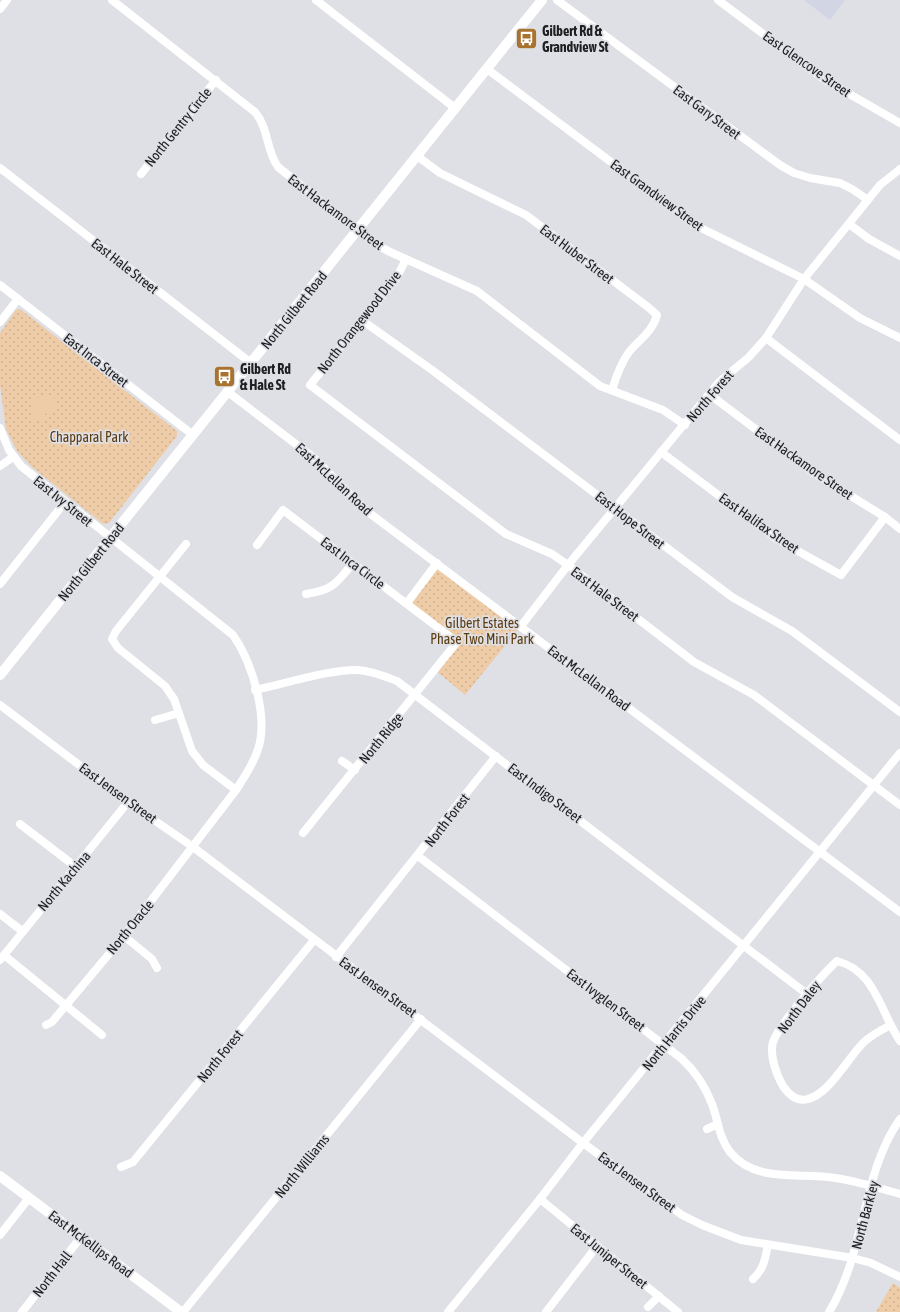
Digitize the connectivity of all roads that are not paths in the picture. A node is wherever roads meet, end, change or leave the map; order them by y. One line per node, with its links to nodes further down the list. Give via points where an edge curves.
1 (7, 0): 7 (street)
2 (112, 0): 9 (street, East Hackamore Street)
3 (316, 0): 10 (street)
4 (542, 0): 8 (main road, North Gilbert Road)
5 (557, 0): 16 (street, East Gary Street, via 780,165 810,178 840,183)
6 (718, 0): 11 (street, East Glencove Street, via 825,80)
7 (0, 9)
8 (487, 69): 10 (main road, North Gilbert Road); 21 (street, East Grandview Street, via 695,225)
9 (216, 80): 15 (street, North Gentry Circle); 18 (street, East Hackamore Street, via 260,118 271,155 278,167)
10 (455, 108): 12 (main road, North Gilbert Road)
11 (900, 123)
12 (417, 156): 18 (main road, North Gilbert Road); 30 (street, East Huber Street, via 440,173 526,215 657,315 652,327 629,352)
13 (0, 168): 28 (street, East Hale Street)
14 (900, 169): 16 (street, North Forest, via 880,185)
15 (141, 174)
16 (868, 200): 17 (street, North Forest)
17 (849, 224): 19 (street, via 869,239); 21 (street, North Forest)
18 (358, 230): 20 (street, East Hackamore Street, via 376,244); 28 (main road, North Gilbert Road)
19 (900, 256)
20 (406, 259): 25 (street, North Orangewood Drive, via 396,279); 30 (street, East Hackamore Street, via 477,292 600,386)
21 (804, 279): 26 (street, North Forest); 27 (street, East Grandview Street, via 860,318)
22 (0, 285): 23 (street, East Inca Street)
23 (18, 299): 24 (street); 35 (street, East Inca Street)
24 (0, 322)
25 (363, 322): 29 (street, North Orangewood Drive); 41 (street, East Hope Street, via 432,370)
26 (766, 338): 32 (street, North Forest); 36 (street)
27 (900, 338)
28 (251, 363): 31 (main road, North Gilbert Road)
29 (310, 385): 49 (street, East Hale Street, via 506,534 552,554)
30 (612, 390): 33 (street, East Hackamore Street, via 663,410)
31 (228, 392): 35 (main road, North Gilbert Road); 48 (street, East McLellan Road, via 314,458 368,512)
32 (709, 394): 33 (street, North Forest); 42 (street, East Hackamore Street, via 814,474)
33 (685, 425): 37 (street, North Forest)
34 (0, 428): 38 (street, East Ivy Street)
35 (193, 435): 44 (main road, North Gilbert Road)
36 (900, 440)
37 (661, 452): 41 (street, North Forest); 42 (street, East Halifax Street, via 778,540 841,575)
38 (13, 457): 39 (street); 40 (street, East Ivy Street)
39 (0, 466)
40 (65, 502): 44 (street, East Ivy Street); 51 (street)
41 (615, 509): 49 (street, North Forest); 60 (street, East Hope Street, via 732,597 792,631)
42 (885, 517): 43 (street, East Hackamore Street)
43 (900, 529)
44 (110, 538): 50 (street, East Ivy Street); 56 (main road, North Gilbert Road)
45 (186, 544): 50 (street)
46 (257, 545): 47 (street, East Inca Circle, via 283,510)
47 (353, 563): 52 (street, via 331,588); 53 (street, East Inca Circle)
48 (437, 563): 53 (street); 54 (street, East McLellan Road)
49 (568, 565): 54 (street, North Forest); 67 (street, East Hale Street, via 694,662 754,695)
50 (159, 577): 57 (street, East Ivy Street, via 233,635 247,660); 61 (street, via 112,639 118,648 165,686 174,699)
51 (0, 584)
52 (306, 594)
53 (407, 603): 55 (street, East Inca Circle)
54 (521, 626): 74 (street, East McLellan Road)
55 (457, 642): 58 (street, North Ridge)
56 (0, 675)
57 (255, 690): 58 (street, East Indigo Street, via 335,672 358,670 397,681); 68 (street, via 261,719 261,737 258,752)
58 (416, 695): 64 (street, East Indigo Street); 66 (street, North Ridge)
59 (0, 705): 69 (street, East Jensen Street)
60 (900, 712)
61 (179, 713): 62 (street); 68 (street, via 192,751 203,765)
62 (155, 720)
63 (900, 753): 67 (street, North Harris Drive)
64 (496, 756): 75 (street, North Forest); 82 (street, East Indigo Street)
65 (342, 761): 66 (street)
66 (355, 770): 72 (street, North Ridge)
67 (875, 786): 70 (street, East Hale Street); 74 (street, North Harris Drive)
68 (236, 790): 73 (street)
69 (128, 802): 73 (street, East Jensen Street); 76 (street, North Kachina)
70 (900, 805)
71 (20, 824): 76 (street)
72 (303, 833)
73 (193, 847): 80 (street, North Oracle); 81 (street, East Jensen Street)
74 (821, 852): 77 (street, East McLellan Road); 82 (street, North Harris Drive)
75 (418, 856): 83 (street, North Forest); 93 (street, East Ivyglen Street)
76 (76, 867): 79 (street, North Kachina)
77 (900, 912)
78 (0, 914): 79 (street)
79 (22, 931): 84 (street, North Kachina)
80 (124, 936): 85 (street, via 152,959); 87 (street, North Oracle)
81 (314, 940): 83 (street, East Jensen Street); 98 (street, North Forest, via 133,1162)
82 (744, 945): 86 (street, East Indigo Street); 93 (street, North Harris Drive)
83 (336, 957): 88 (street, East Jensen Street)
84 (2, 958): 87 (street)
85 (157, 968)
86 (807, 994): 90 (street, North Daley, via 837,961 846,964 866,978); 90 (street, North Daley, via 773,1043 772,1056 782,1083 787,1092 796,1099 808,1099 826,1088 862,1044 873,1034)
87 (66, 1005): 89 (street, North Oracle, via 52,1022); 91 (street)
88 (421, 1019): 97 (street, East Jensen Street); 114 (street, North Williams)
89 (46, 1025)
90 (891, 1025): 92 (street)
91 (102, 1035)
92 (900, 1041)
93 (664, 1044): 95 (street, East Ivyglen Street, via 697,1074 712,1104); 97 (street, North Harris Drive)
94 (900, 1118): 100 (street, North Barkley, via 882,1149)
95 (718, 1124): 96 (street); 100 (street, East Ivyglen Street, via 729,1152 764,1174 833,1178)
96 (707, 1129)
97 (583, 1143): 103 (street, North Harris Drive); 106 (street, East Jensen Street, via 682,1215 741,1240)
98 (121, 1167)
99 (0, 1176): 102 (main road, East McKellips Road)
100 (872, 1186): 101 (street, East Ivyglen Street); 108 (street, North Barkley)
101 (900, 1194)
102 (30, 1198): 104 (street); 105 (main road, East McKellips Road)
103 (540, 1199): 107 (street, East Juniper Street); 115 (street, North Harris Drive)
104 (0, 1235)
105 (82, 1237): 113 (street, North Hall); 114 (main road, East McKellips Road)
106 (768, 1245): 108 (street, East Jensen Street); 110 (street, via 765,1263)
107 (598, 1246): 111 (street, East Juniper Street); 116 (street)
108 (854, 1258): 109 (street, East Jensen Street); 118 (street, North Barkley, via 840,1294)
109 (900, 1277)
110 (753, 1278)
111 (658, 1296): 112 (street); 117 (street, East Juniper Street)
112 (648, 1307)
113 (22, 1312)
114 (182, 1312)
115 (448, 1312)
116 (546, 1312)
117 (678, 1312)
118 (829, 1312)

